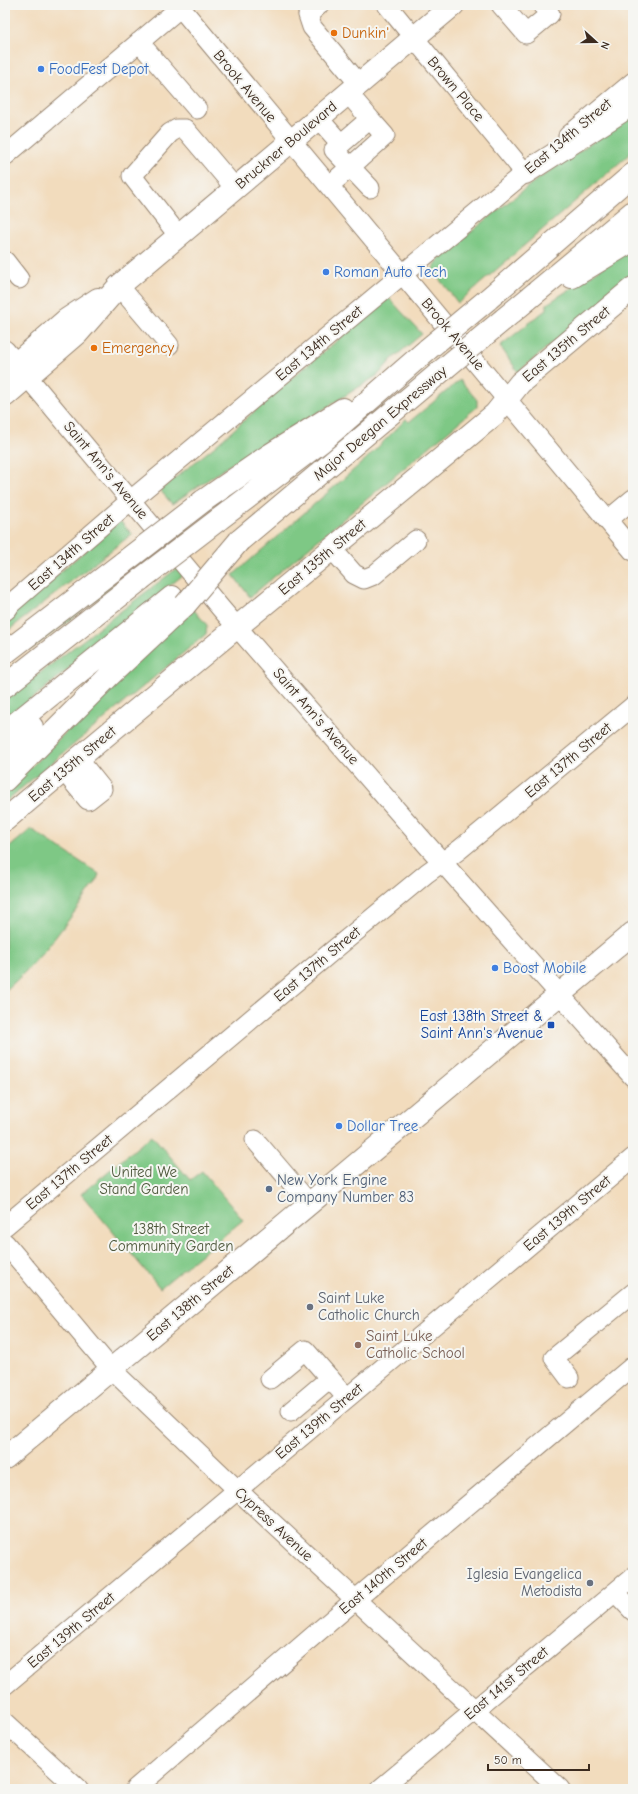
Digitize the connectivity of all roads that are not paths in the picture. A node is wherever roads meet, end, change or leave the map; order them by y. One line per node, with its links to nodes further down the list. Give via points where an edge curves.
1 (319, 5): 10 (street, via 308,15 312,27)
2 (387, 5): 7 (street, Brown Place)
3 (453, 5): 7 (main road, Bruckner Boulevard)
4 (501, 5): 5 (street, via 526,34 550,14)
5 (542, 5)
6 (181, 6): 8 (street); 14 (street, Brook Avenue)
7 (414, 37): 10 (main road, Bruckner Boulevard); 17 (street, Brown Place)
8 (139, 42): 12 (street); 16 (street)
9 (633, 82): 17 (street, East 134th Street)
10 (354, 88): 13 (main road, Bruckner Boulevard); 15 (street)
11 (633, 104): 17 (main road)
12 (197, 109)
13 (318, 118): 14 (main road, Bruckner Boulevard); 15 (street)
14 (291, 140): 19 (street, Brook Avenue); 20 (main road, Bruckner Boulevard)
15 (358, 142): 19 (street); 21 (street)
16 (5, 156)
17 (525, 173): 26 (street, East 134th Street)
18 (633, 174): 33 (main road, Major Deegan Expressway, bridge)
19 (330, 186): 26 (street, Brook Avenue)
20 (235, 188): 23 (main road, Bruckner Boulevard); 23 (street, via 185,129 177,129 170,133 132,176)
21 (370, 188)
22 (633, 212): 30 (main road, Major Deegan Expressway)
23 (178, 235): 28 (main road, Bruckner Boulevard)
24 (633, 240): 30 (main road)
25 (5, 261): 27 (street)
26 (403, 274): 35 (street, Brook Avenue); 37 (street, East 134th Street)
27 (19, 279)
28 (119, 286): 31 (street); 32 (main road, Bruckner Boulevard, via 66,320)
29 (631, 293): 35 (main road, East 135th Street, via 520,383)
30 (504, 318): 42 (main road, Major Deegan Expressway, bridge, via 239,541)
31 (168, 345)
32 (13, 366): 34 (main road, Bruckner Boulevard); 37 (street, Saint Ann's Avenue)
33 (390, 381): 46 (main road, bridge, via 242,473); 47 (main road, bridge, via 321,442)
34 (5, 396)
35 (507, 399): 38 (street, Brook Avenue); 40 (main road, East 135th Street, via 494,414)
36 (633, 499): 38 (street)
37 (131, 500): 43 (street, East 134th Street); 44 (street, Saint Ann's Avenue)
38 (608, 520): 41 (street, Brook Avenue)
39 (416, 540): 40 (street, via 374,575 364,579 354,574)
40 (332, 549): 44 (main road, East 135th Street)
41 (633, 551)
42 (182, 598): 45 (main road, Major Deegan Expressway); 51 (main road)
43 (6, 607)
44 (237, 626): 52 (main road, East 135th Street); 53 (street, Saint Ann's Avenue)
45 (127, 635): 49 (main road); 50 (main road)
46 (5, 653)
47 (12, 681)
48 (633, 706): 53 (street, East 137th Street, via 459,850)
49 (5, 732)
50 (5, 752)
51 (5, 780)
52 (5, 820)
53 (442, 861): 55 (street, Saint Ann's Avenue); 60 (street, East 137th Street)
54 (633, 933): 55 (main road, East 138th Street)
55 (559, 994): 56 (street, Saint Ann's Avenue); 59 (main road, East 138th Street)
56 (633, 1078)
57 (255, 1140): 59 (street)
58 (633, 1158): 68 (street, East 139th Street)
59 (309, 1203): 64 (main road, East 138th Street)
60 (5, 1226)
61 (5, 1243): 64 (street, Cypress Avenue)
62 (633, 1293): 66 (street, via 554,1358)
63 (633, 1366): 74 (street, East 140th Street)
64 (111, 1369): 70 (main road, East 138th Street); 71 (street, Cypress Avenue)
65 (330, 1378): 67 (street, via 304,1350); 68 (street); 69 (street)
66 (570, 1378)
67 (270, 1379)
68 (347, 1398): 71 (street, East 139th Street)
69 (291, 1411)
70 (5, 1458)
71 (237, 1489): 74 (street, Cypress Avenue); 76 (street, East 139th Street)
72 (633, 1577): 73 (street, East 141st Street)
73 (615, 1592): 75 (street); 77 (street, East 141st Street)
74 (355, 1600): 77 (street, Cypress Avenue); 80 (street, East 140th Street)
75 (633, 1611)
76 (5, 1685)
77 (474, 1709): 81 (street, East 141st Street); 82 (street, Cypress Avenue)
78 (5, 1722): 79 (street)
79 (78, 1789)
80 (135, 1789)
81 (380, 1789)
82 (560, 1789)

